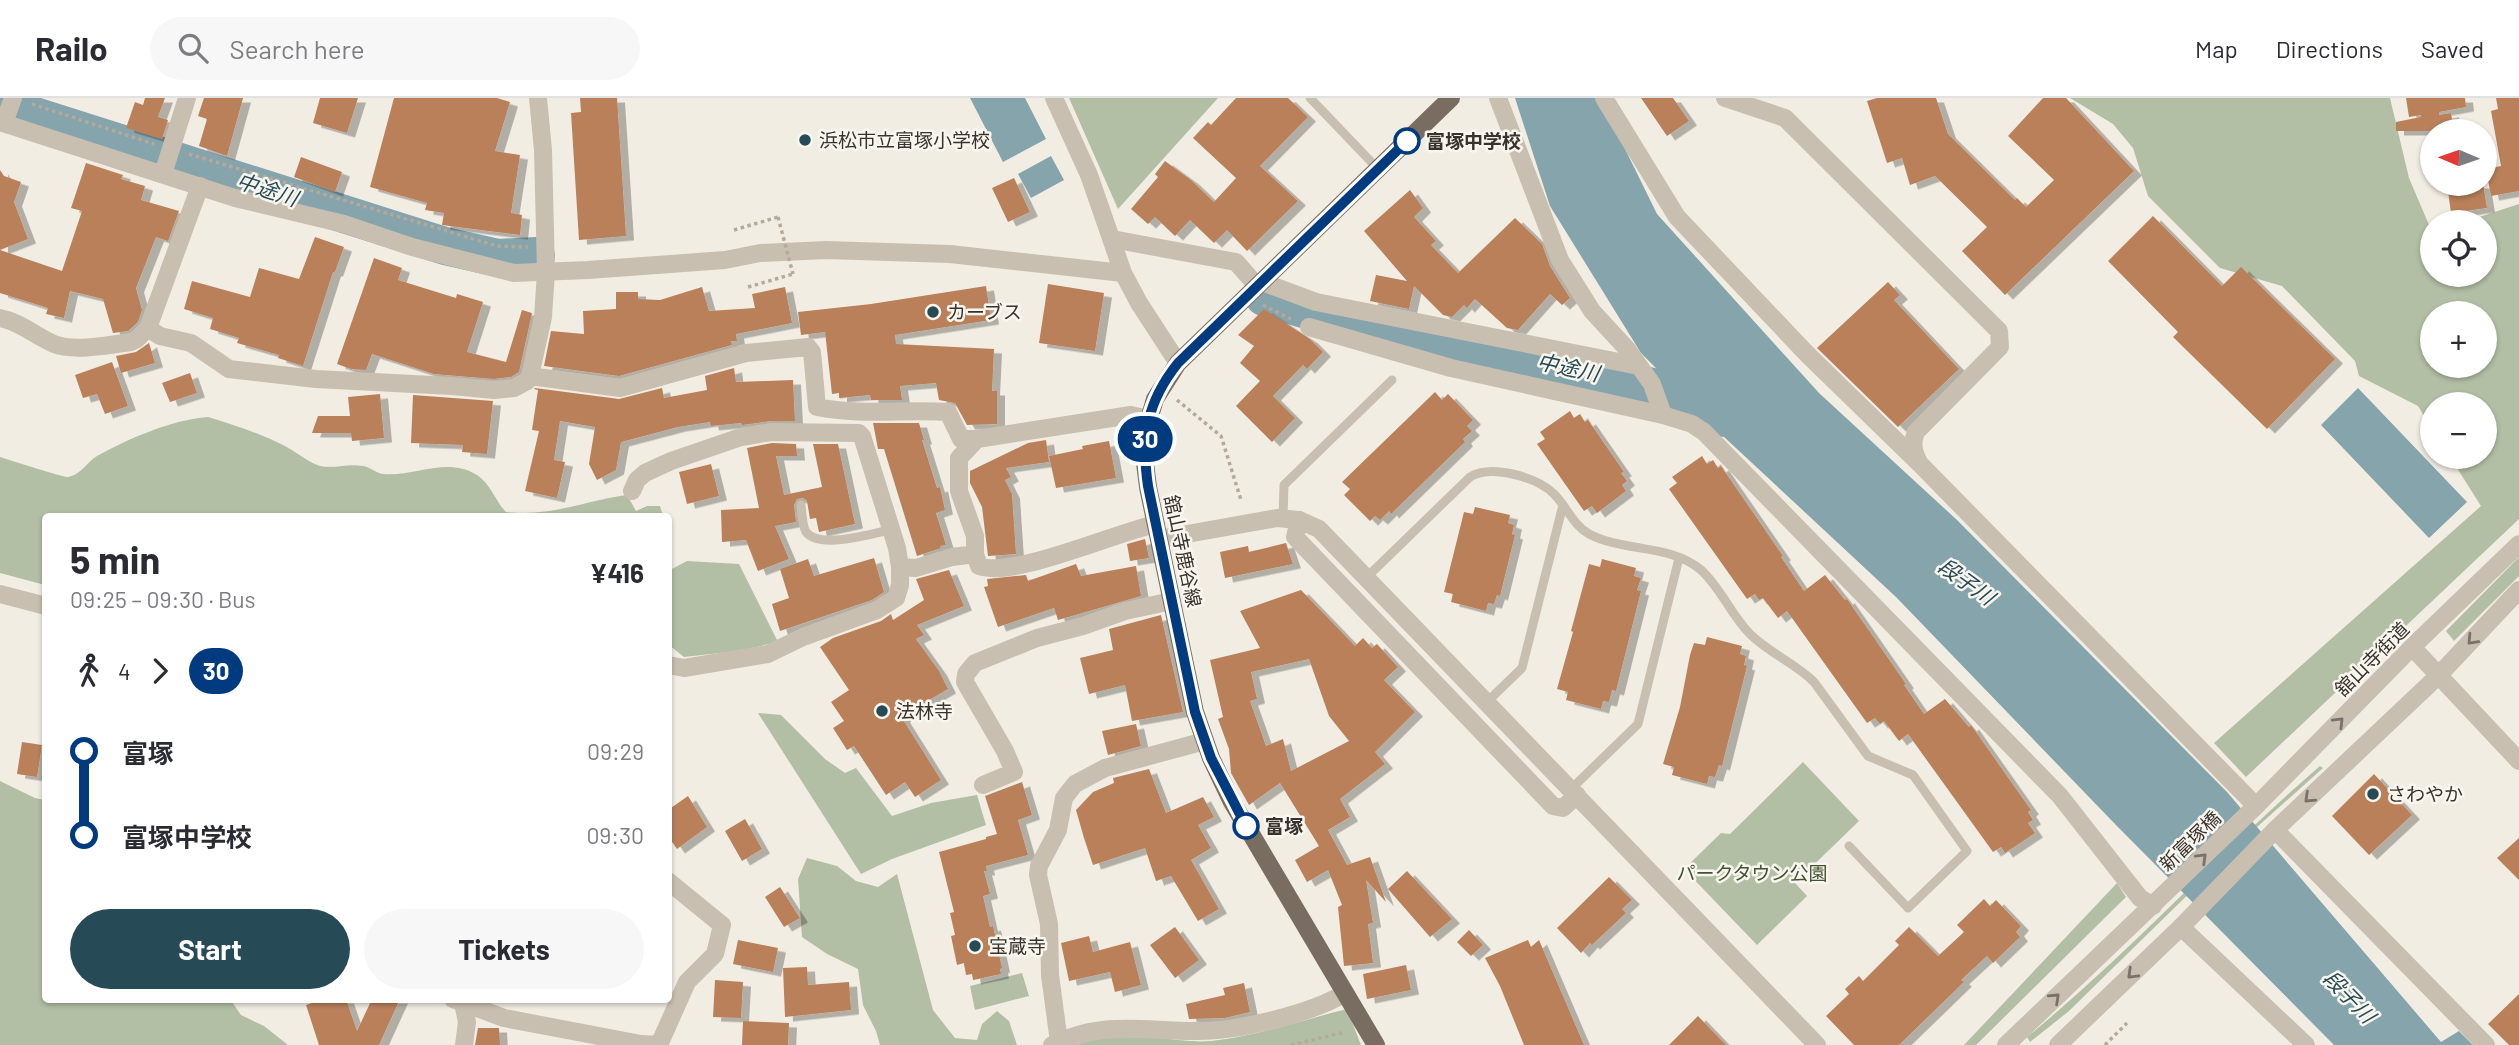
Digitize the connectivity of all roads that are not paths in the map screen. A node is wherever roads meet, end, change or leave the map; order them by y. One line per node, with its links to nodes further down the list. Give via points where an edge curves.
1 (187, 98): 10 (street)
2 (538, 98): 14 (street)
3 (1054, 98): 13 (street)
4 (1310, 98): 11 (lane)
5 (1451, 98): 11 (main road, 舘山寺鹿谷線)
6 (1498, 98): 21 (street, via 1560,260 1592,311)
7 (1604, 98): 27 (street, via 1677,217)
8 (1725, 98): 27 (street, via 1785,118 1999,331 2000,347 1916,432 1913,440)
9 (9, 111): 10 (street)
10 (169, 157): 12 (street)
11 (1378, 169): 16 (main road, 舘山寺鹿谷線)
12 (200, 186): 14 (street, via 412,247 514,272); 19 (street)
13 (1112, 239): 15 (street); 16 (street, via 1236,262)
14 (546, 272): 15 (street, via 826,250 985,257); 22 (street, via 544,317)
15 (1123, 273): 20 (street)
16 (1255, 288): 20 (main road, 舘山寺鹿谷線); 21 (street)
17 (0, 318): 19 (street, via 68,347 131,342)
18 (1309, 327): 24 (street, via 1451,368)
19 (148, 328): 22 (street, via 160,336 191,343 229,369 487,390 514,388)
20 (1178, 363): 25 (main road, 舘山寺鹿谷線, via 1161,386)
21 (1639, 366): 24 (street, via 1652,384)
22 (530, 376): 26 (street, via 620,388 746,353 808,347 817,407 948,412 961,439)
23 (1392, 380): 31 (lane, via 1284,485)
24 (1663, 415): 55 (street, via 1692,424 1710,436 2060,796 2140,898)
25 (1148, 419): 26 (street, via 1131,415); 33 (main road, 舘山寺鹿谷線, via 1144,455)
26 (977, 439): 35 (street, via 959,458 959,491 975,536)
27 (1919, 463): 51 (street)
28 (632, 491): 32 (street, via 645,473 741,437 771,432 855,432 862,436)
29 (801, 505): 32 (lane, via 804,530 815,540)
30 (1563, 505): 36 (lane, via 1589,534); 38 (lane, via 1551,491 1531,480 1496,471 1478,472); 46 (lane, via 1522,668)
31 (1291, 519): 33 (street); 38 (street, via 1319,529); 50 (street, via 1295,537 1553,806 1563,808)
32 (891, 530): 37 (street)
33 (1158, 531): 35 (street, via 1009,567 979,566); 41 (main road, 舘山寺鹿谷線)
34 (2519, 544): 43 (street, 舘山寺街道)
35 (975, 554): 37 (street, via 916,568)
36 (1679, 558): 50 (lane, via 1638,723); 53 (lane, via 1701,570 1752,637 1814,682 1868,756 1913,775 1967,851 1908,908)
37 (900, 567): 44 (street, via 896,598 877,610 768,654 684,668)
38 (1367, 577): 46 (street)
39 (2519, 590): 45 (street, one-way to 45)
40 (0, 594): 42 (street)
41 (1172, 601): 47 (main road, 舘山寺鹿谷線); 49 (street, via 1037,638 975,663 965,682 1014,772)
42 (42, 605)
43 (2412, 647): 45 (street); 51 (street, 舘山寺街道, one-way to 43)
44 (672, 666)
45 (2438, 676): 48 (street); 52 (street, one-way to 52)
46 (1487, 702): 50 (street)
47 (1205, 741): 57 (main road, 舘山寺鹿谷線, via 1232,802); 60 (street, via 1105,768 1076,784 1064,798 1058,830 1038,875 1049,924)
48 (2519, 761)
49 (983, 785)
50 (1574, 792): 65 (street)
51 (2256, 806): 55 (street, 新富塚橋, one-way to 51)
52 (2275, 830): 56 (street); 69 (street)
53 (1849, 846)
54 (672, 884): 63 (street, via 722,925 715,954 687,982)
55 (2153, 906): 66 (street, one-way to 55)
56 (2181, 927): 67 (street, one-way to 67); 68 (street)
57 (1345, 993): 60 (street, via 1297,1012 1231,1028 1106,1028); 64 (main road, 舘山寺鹿谷線)
58 (459, 1003): 62 (street, via 467,1022)
59 (463, 1003): 61 (street, via 504,1018)
60 (1056, 1043)
61 (641, 1044): 63 (street)
62 (464, 1045)
63 (660, 1045)
64 (1376, 1045)
65 (1817, 1045)
66 (2006, 1045)
67 (2058, 1045)
68 (2306, 1045)
69 (2486, 1045)

